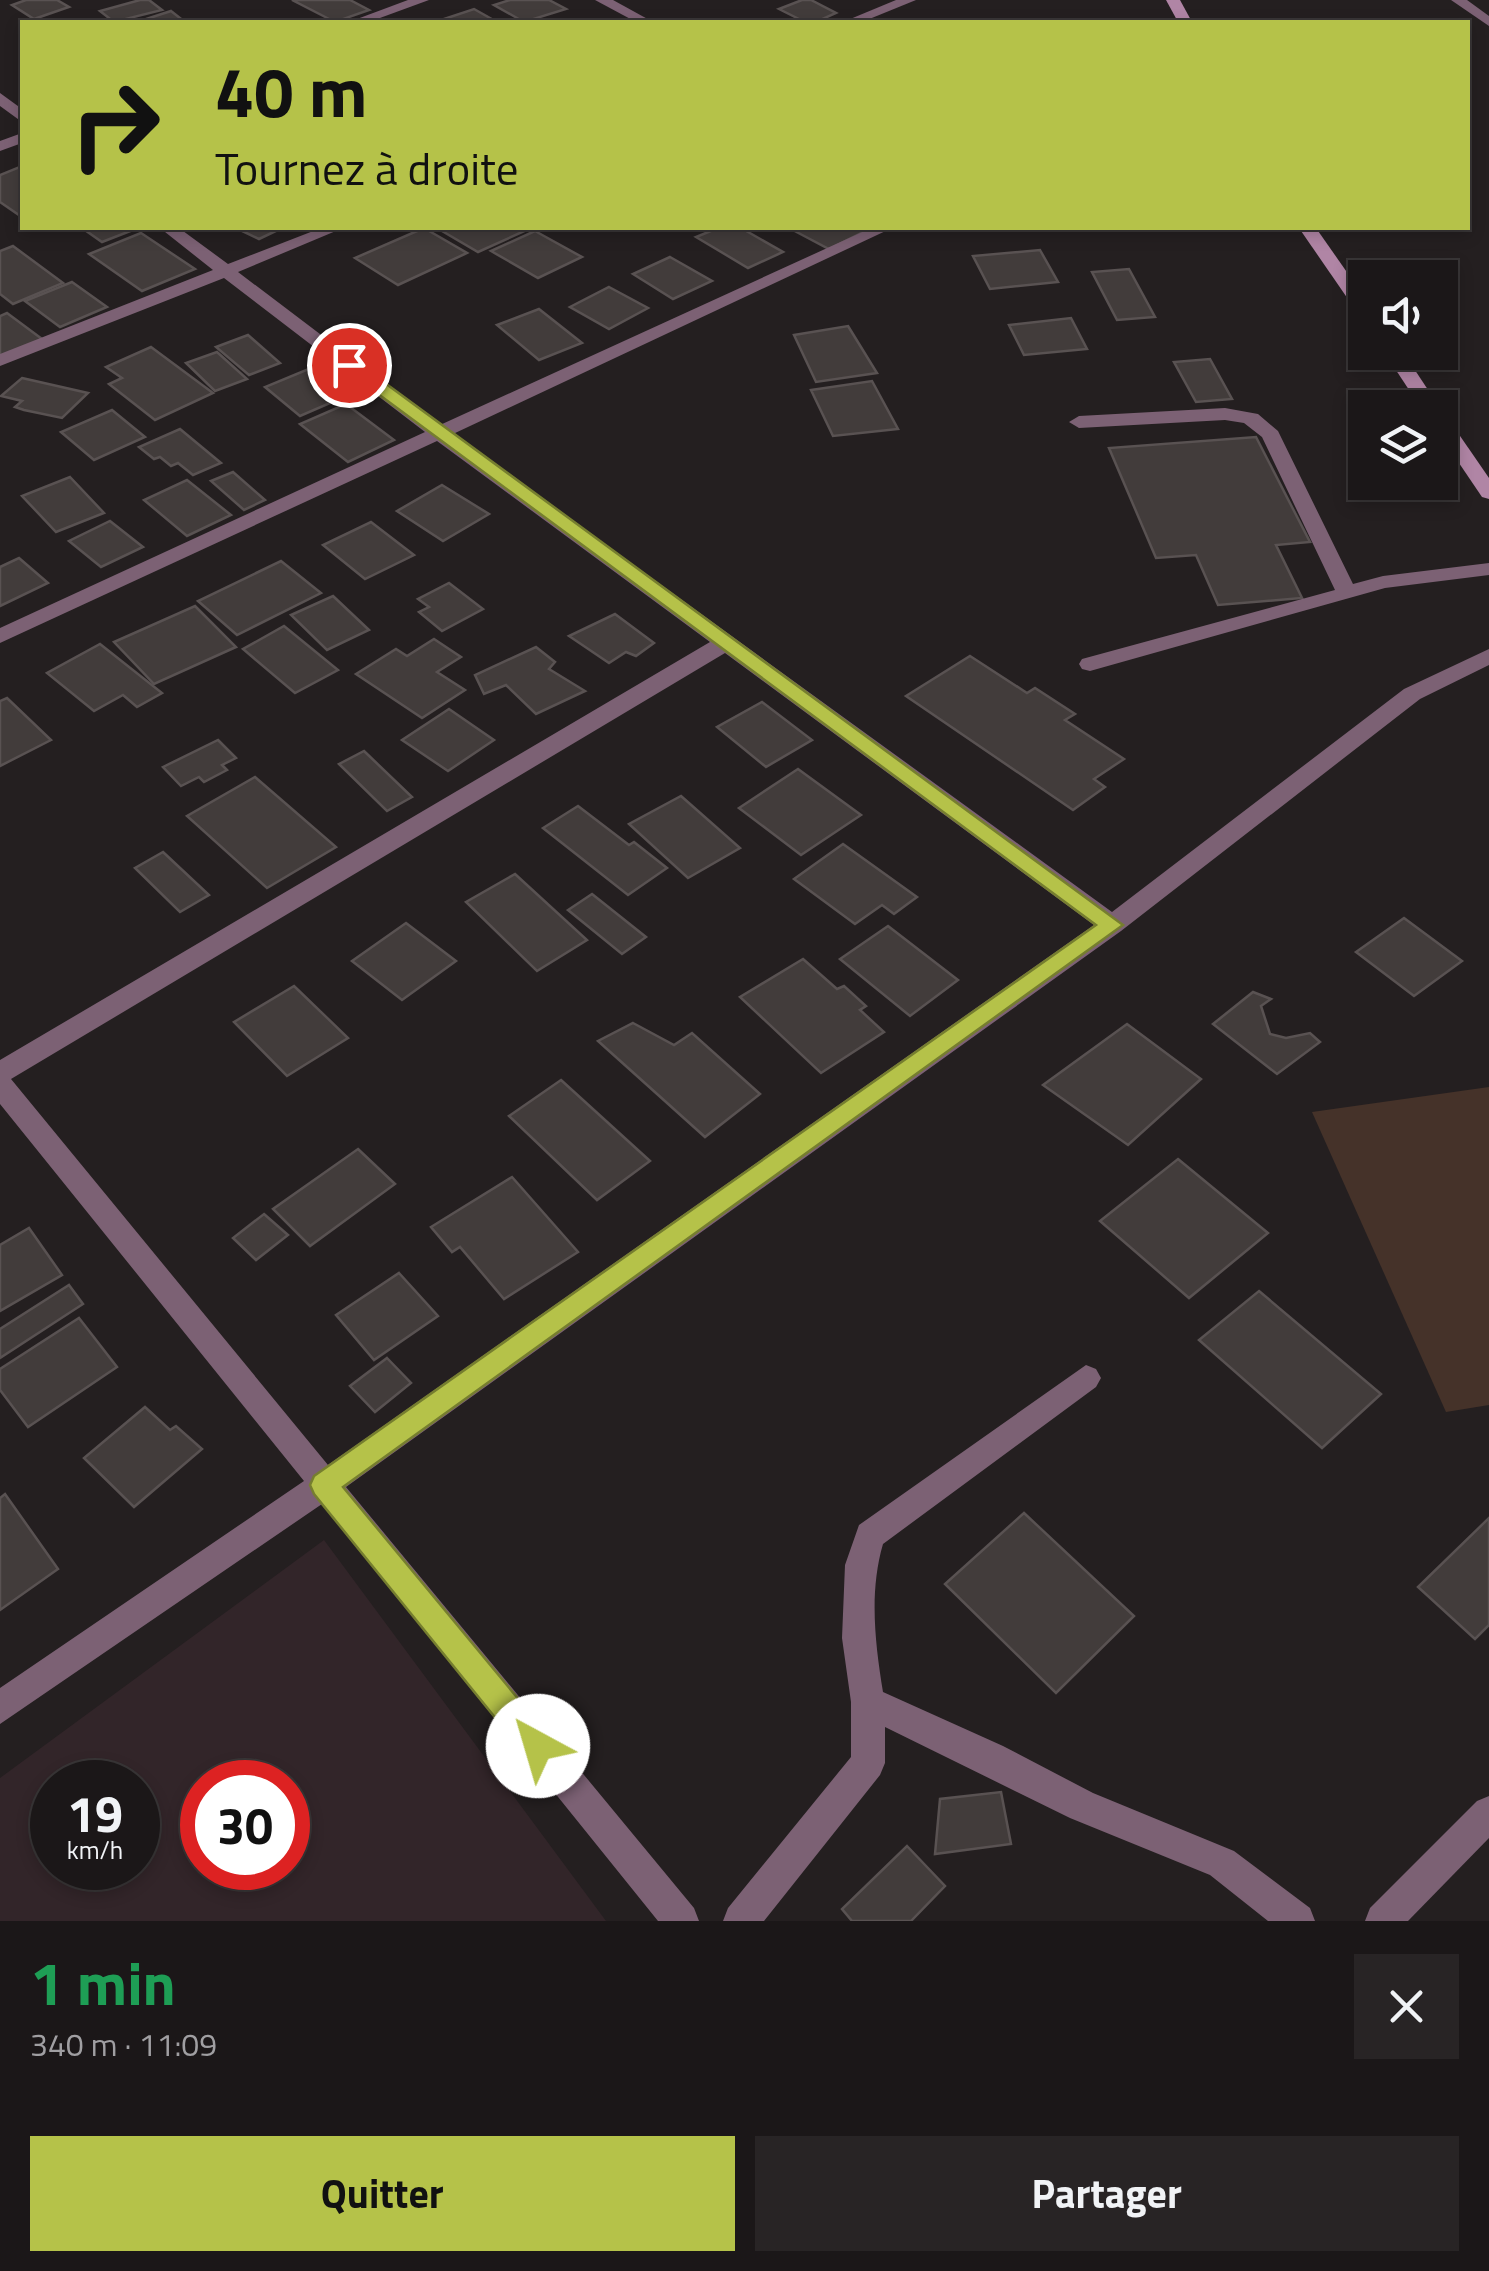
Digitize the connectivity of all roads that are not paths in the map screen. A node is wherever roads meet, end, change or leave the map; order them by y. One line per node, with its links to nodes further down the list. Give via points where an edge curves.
1 (422, 0): 5 (street)
2 (602, 0): 6 (street)
3 (908, 0): 7 (street)
4 (1458, 0): 8 (street)
5 (362, 20)
6 (642, 20)
7 (855, 20)
8 (1489, 22)
9 (0, 98): 10 (street)
10 (20, 115)
11 (172, 230): 15 (street)
12 (330, 230): 15 (street)
13 (880, 230): 19 (street)
14 (1309, 230): 16 (street)
15 (226, 271): 17 (street); 19 (street)
16 (1348, 286)
17 (0, 360)
18 (1079, 422): 23 (street, via 1225,414 1261,423)
19 (440, 435): 24 (street); 25 (street)
20 (1458, 447): 21 (street)
21 (1489, 493)
22 (1489, 569): 23 (street)
23 (1347, 593): 27 (street)
24 (0, 636)
25 (726, 642): 28 (street); 29 (street)
26 (1489, 656): 28 (street, via 1412,694)
27 (1090, 664)
28 (1112, 925): 32 (street)
29 (0, 1073)
30 (0, 1085): 32 (street)
31 (1086, 1378): 33 (street, via 870,1535 858,1638)
32 (324, 1485): 34 (street); 36 (street)
33 (868, 1702): 37 (street, via 868,1763); 38 (street, via 1082,1806 1222,1863)
34 (0, 1708)
35 (1489, 1814): 39 (street)
36 (680, 1921)
37 (741, 1921)
38 (1296, 1921)
39 (1382, 1921)

